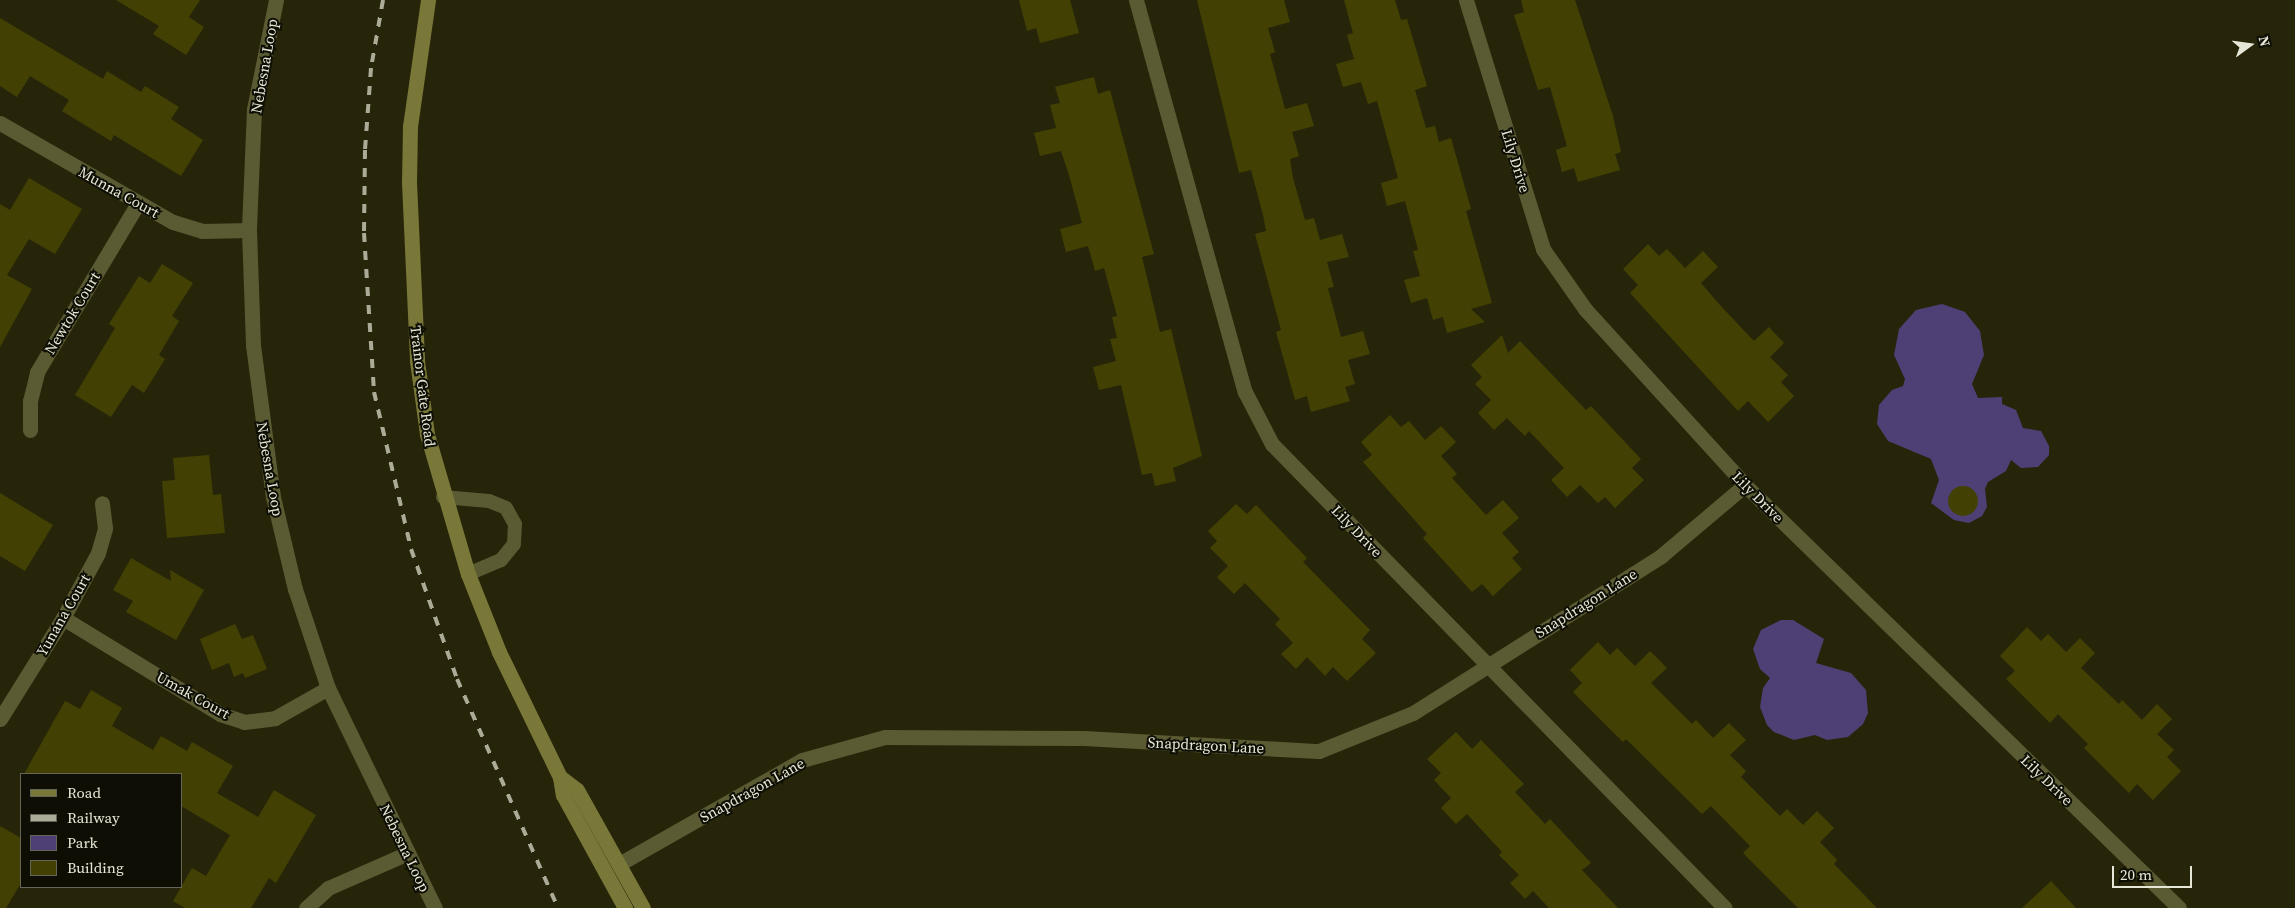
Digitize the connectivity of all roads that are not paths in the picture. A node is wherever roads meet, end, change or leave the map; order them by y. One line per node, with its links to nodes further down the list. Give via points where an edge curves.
1 (276, 0): 7 (street, Nebesna Loop, via 254,109)
2 (428, 0): 10 (main road, Trainor Gate Road, via 410,126 411,273 427,434)
3 (1136, 0): 14 (street, Lily Drive, via 1245,392 1272,444)
4 (1466, 0): 9 (street, Lily Drive, via 1543,249 1585,309)
5 (0, 123): 6 (street, Munna Court)
6 (138, 204): 7 (street, Munna Court, via 202,231); 8 (street, Newtok Court, via 37,372 30,400)
7 (248, 230): 15 (street, Nebesna Loop, via 253,344 273,497 294,589)
8 (30, 430)
9 (1745, 485): 14 (street, Snapdragon Lane, via 1661,556); 25 (street, Lily Drive)
10 (443, 497): 12 (main road, Trainor Gate Road); 12 (lane, via 489,501 506,508 515,524 514,544 502,560)
11 (102, 503): 13 (street, Yunana Court, via 105,528 98,553)
12 (468, 574): 17 (main road, Trainor Gate Road, via 536,734)
13 (63, 618): 15 (street, Umak Court, via 220,714 244,722 275,718); 16 (street, Yunana Court)
14 (1487, 663): 19 (street, Snapdragon Lane, via 1414,713 1319,752 1084,738 885,737 802,760); 24 (street, Lily Drive)
15 (328, 688): 18 (street, Nebesna Loop)
16 (0, 719)
17 (560, 777): 19 (main road, Trainor Gate Road, via 577,790); 22 (main road, Trainor Gate Road, via 563,795)
18 (408, 853): 20 (street, via 328,888); 21 (street, Nebesna Loop)
19 (618, 864): 23 (main road, Trainor Gate Road)
20 (306, 908)
21 (435, 908)
22 (625, 908)
23 (643, 908)
24 (1725, 908)
25 (2179, 908)

